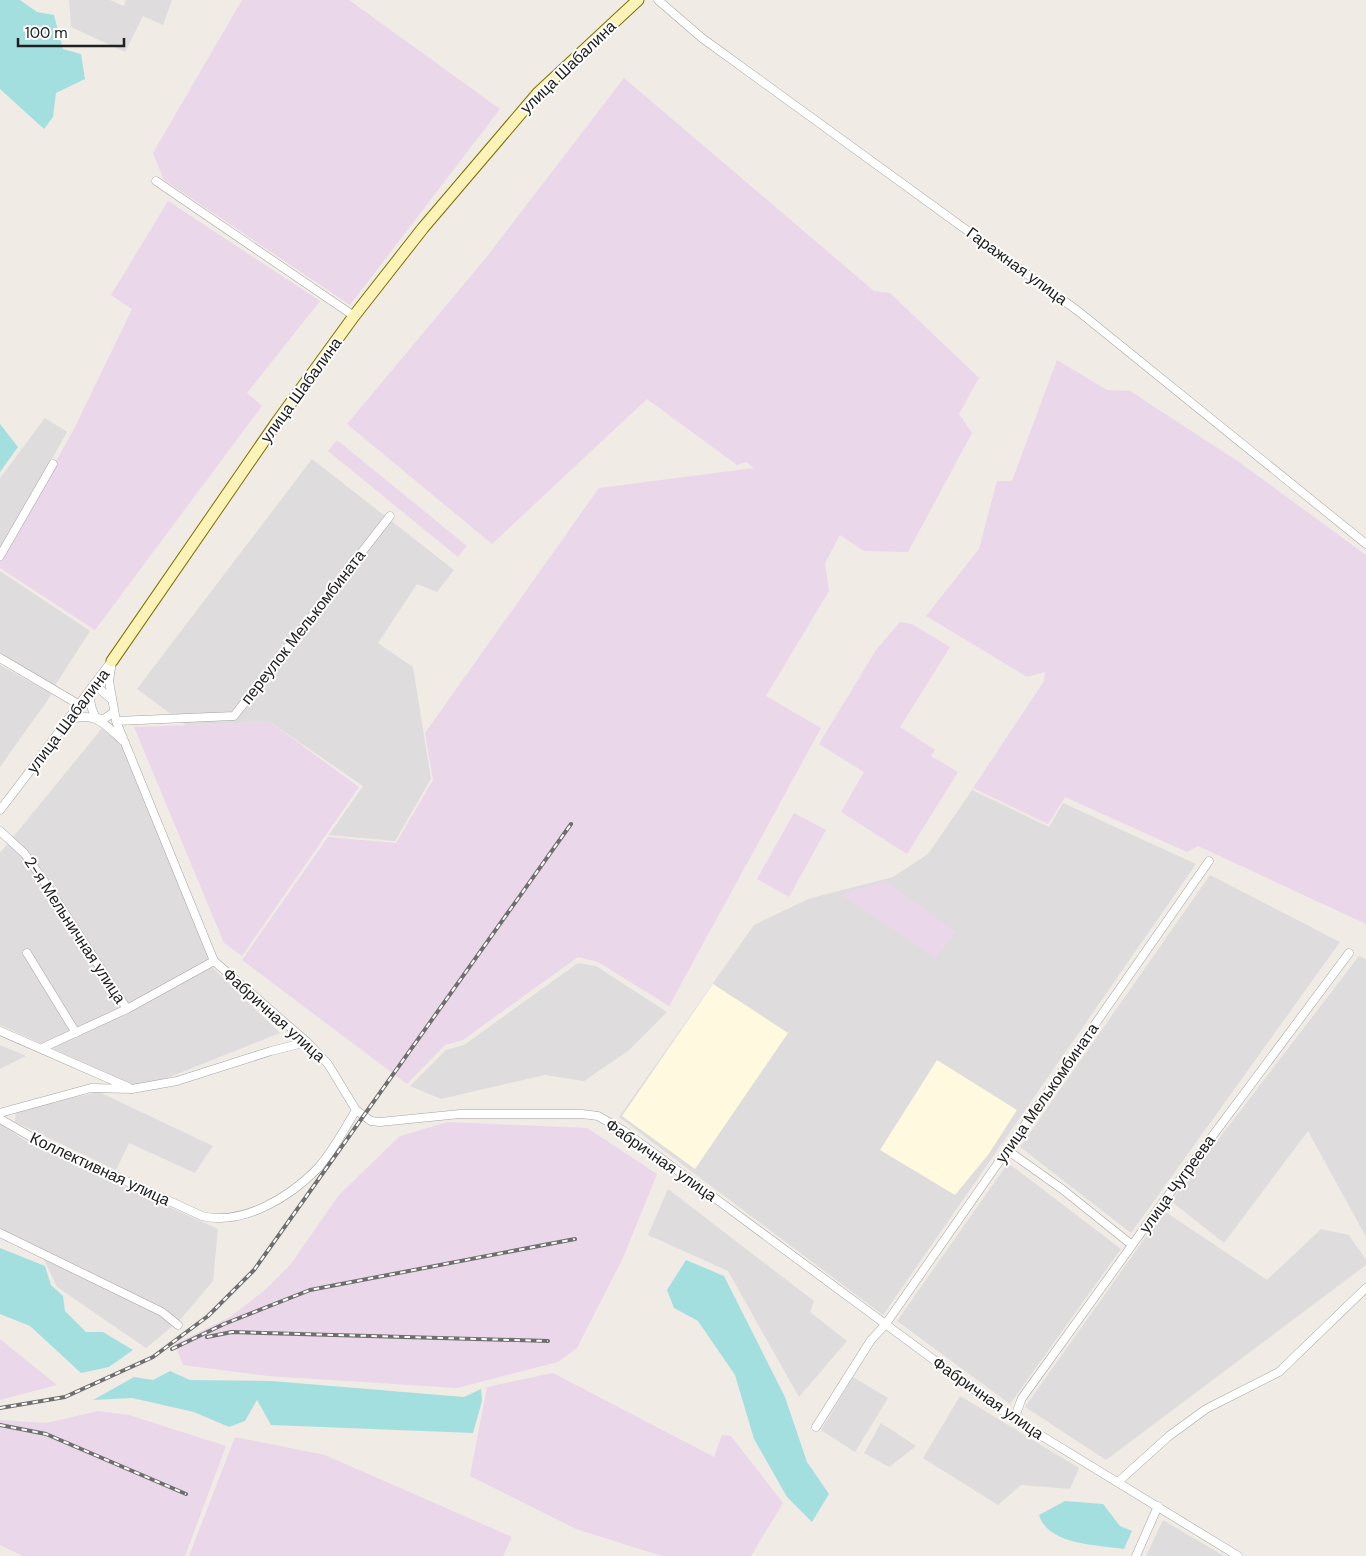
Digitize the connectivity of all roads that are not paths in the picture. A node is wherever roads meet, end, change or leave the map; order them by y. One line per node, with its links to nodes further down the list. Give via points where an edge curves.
1 (638, 0): 4 (street, улица Шабалина, via 538,93 422,228)
2 (658, 0): 7 (street, Гаражная улица, via 710,44 1078,311)
3 (156, 182): 4 (street)
4 (354, 316): 10 (street, улица Шабалина)
5 (52, 464): 8 (street)
6 (390, 516): 17 (street, переулок Мелькомбината, via 234,716)
7 (1366, 544)
8 (0, 556)
9 (0, 658): 13 (street)
10 (112, 661): 11 (street, улица Шабалина); 12 (street, Фабричная улица)
11 (94, 684): 12 (street); 13 (street, улица Шабалина); 15 (street, via 89,697)
12 (111, 699): 14 (street, Фабричная улица)
13 (78, 704): 16 (street, улица Шабалина)
14 (114, 712): 15 (street, via 104,719); 17 (street, Фабричная улица)
15 (96, 718): 16 (street, via 77,716); 18 (street)
16 (66, 721): 19 (street, улица Шабалина)
17 (116, 721): 18 (street, Фабричная улица)
18 (125, 743): 24 (street, Фабричная улица)
19 (0, 810)
20 (0, 831): 25 (street, 2-я Мельничная улица, via 24,852)
21 (1209, 861): 34 (street, улица Мелькомбината)
22 (27, 953): 27 (street)
23 (1349, 953): 36 (street, улица Чугреева)
24 (214, 961): 25 (street); 28 (street, Фабричная улица)
25 (127, 1009): 27 (street)
26 (0, 1031): 29 (street)
27 (76, 1033): 29 (street)
28 (307, 1042): 30 (street, via 177,1082); 31 (street, Фабричная улица, via 337,1076)
29 (42, 1048): 30 (street)
30 (132, 1089): 32 (street, via 91,1088)
31 (356, 1110): 33 (street, Коллективная улица, via 318,1167 281,1196 250,1214 228,1219 202,1216 35,1139); 39 (street, Фабричная улица, via 371,1121 380,1122 460,1114 598,1116 624,1131)
32 (0, 1113)
33 (0, 1119)
34 (1007, 1150): 36 (street); 39 (street, улица Мелькомбината)
35 (0, 1233): 38 (street, via 162,1312)
36 (1132, 1245): 40 (street, улица Чугреева, via 1022,1398)
37 (1366, 1288): 42 (street, via 1280,1372 1206,1408)
38 (178, 1325)
39 (885, 1325): 40 (street, Фабричная улица); 41 (street, улица Мелькомбината, via 870,1340)
40 (1014, 1419): 42 (street, Фабричная улица)
41 (816, 1427)
42 (1118, 1482): 43 (street, Фабричная улица)
43 (1158, 1506): 44 (street); 45 (street, Фабричная улица)
44 (1136, 1556)
45 (1238, 1556)

